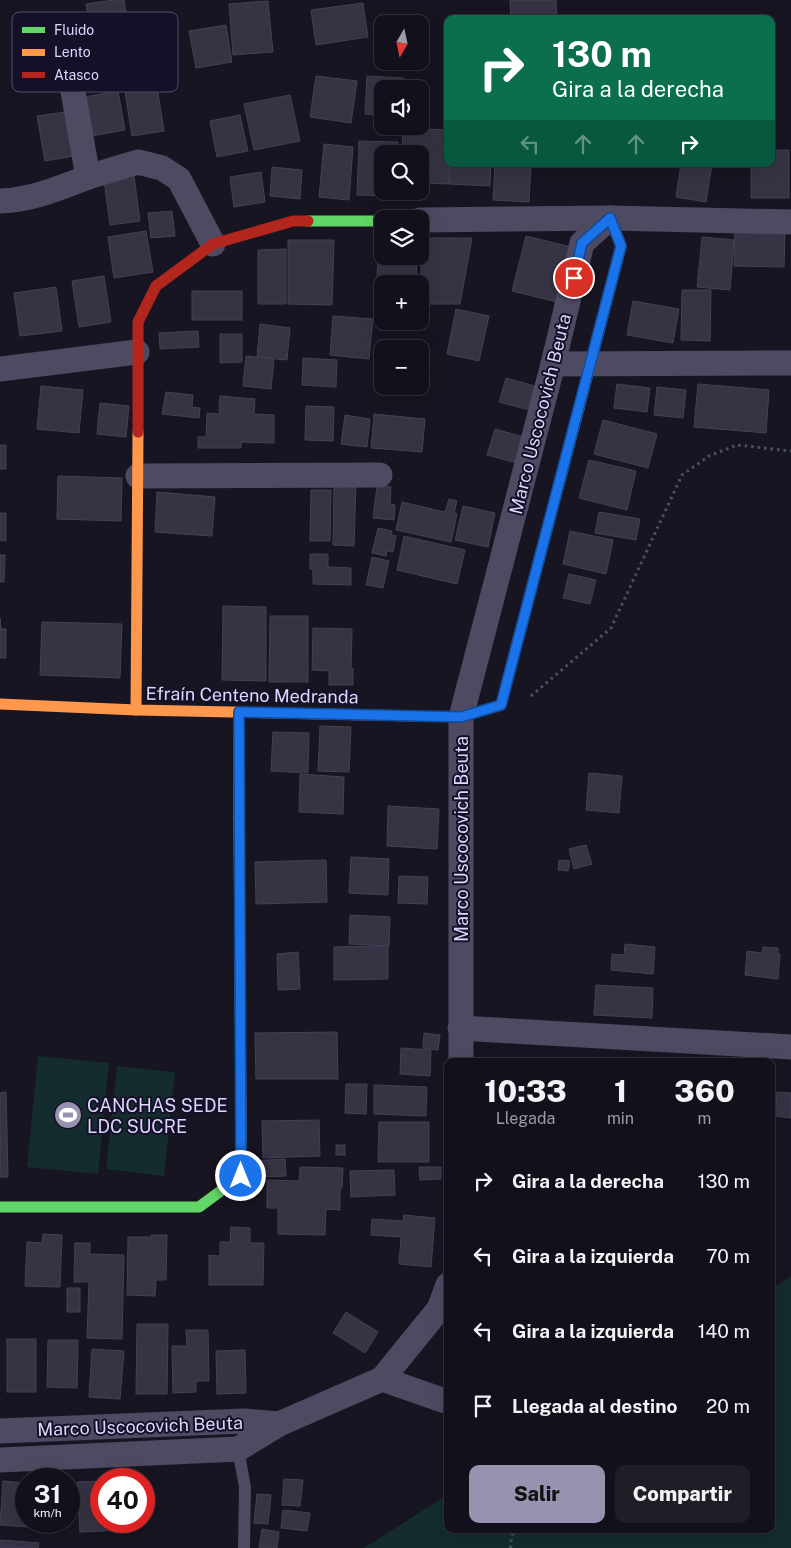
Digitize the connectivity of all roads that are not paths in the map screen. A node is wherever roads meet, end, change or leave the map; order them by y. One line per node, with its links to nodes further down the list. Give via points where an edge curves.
1 (73, 92): 2 (street)
2 (88, 177): 3 (street, via 38,195); 8 (street, via 138,162 162,168 179,179)
3 (0, 201)
4 (610, 218): 5 (street); 7 (street); 11 (street, Marco Uscocovich Beuta, via 582,243); 12 (street, Marco Uscocovich Beuta, via 621,246)
5 (429, 220)
6 (374, 221): 8 (street, via 293,221)
7 (791, 222)
8 (213, 244): 9 (street, via 156,286 138,322)
9 (137, 352): 13 (street); 15 (street)
10 (791, 363): 12 (street)
11 (553, 364): 12 (street); 20 (street, Marco Uscocovich Beuta)
12 (590, 364): 17 (street, Marco Uscocovich Beuta)
13 (0, 369)
14 (380, 475): 15 (street)
15 (138, 476): 18 (street)
16 (0, 704): 18 (street, Efraín Centeno Medranda)
17 (501, 705): 20 (street, Efraín Centeno Medranda)
18 (136, 710): 19 (street, Efraín Centeno Medranda)
19 (239, 712): 20 (street, Efraín Centeno Medranda); 24 (street, via 241,1176 199,1208)
20 (461, 717): 21 (street, Marco Uscocovich Beuta)
21 (460, 1028): 22 (street); 23 (street, Marco Uscocovich Beuta)
22 (791, 1047)
23 (461, 1058)
24 (0, 1207)
25 (444, 1295): 26 (street, Marco Uscocovich Beuta, via 439,1309)
26 (382, 1379): 27 (street); 28 (street, Marco Uscocovich Beuta)
27 (444, 1401)
28 (279, 1424): 29 (street, Marco Uscocovich Beuta, via 244,1421); 30 (street, Marco Uscocovich Beuta)
29 (0, 1431)
30 (238, 1449): 31 (street, Marco Uscocovich Beuta); 32 (lane, via 245,1487)
31 (0, 1460)
32 (244, 1548)

